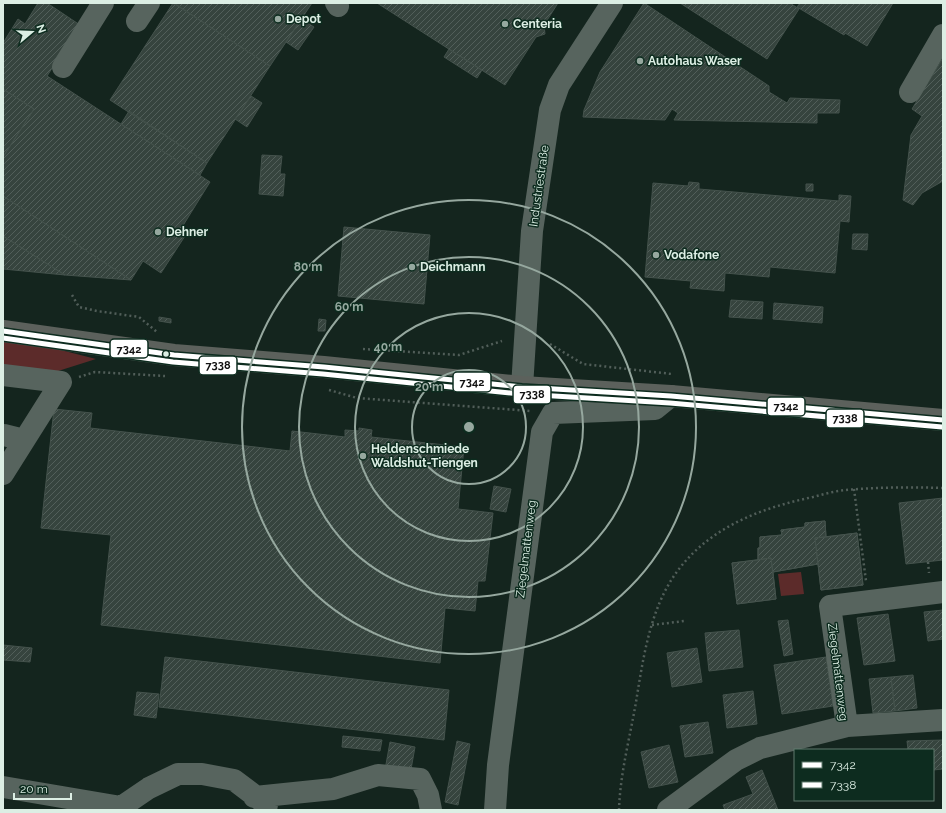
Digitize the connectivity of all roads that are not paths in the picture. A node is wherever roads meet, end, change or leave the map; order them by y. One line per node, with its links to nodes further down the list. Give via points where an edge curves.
1 (103, 3): 6 (street)
2 (149, 3): 4 (street)
3 (612, 3): 10 (street, Industriestraße, via 559,85 550,110 532,231)
4 (137, 21)
5 (943, 35): 7 (street)
6 (62, 68)
7 (910, 92)
8 (3, 331): 10 (main road, via 174,355 324,366)
9 (3, 375): 13 (street, via 61,382)
10 (522, 387): 11 (main road)
11 (671, 396): 12 (main road); 23 (street, Ziegelmattenweg, via 655,409 553,412 542,432 498,765)
12 (943, 420)
13 (14, 438): 14 (street)
14 (3, 474)
15 (943, 592): 17 (street, Ziegelmattenweg, via 830,606)
16 (943, 720): 17 (street)
17 (847, 726): 24 (street, Ziegelmattenweg, via 760,748 736,760)
18 (3, 787): 20 (street)
19 (254, 797): 20 (street, via 234,780 202,774 178,774 149,788); 21 (street); 22 (street, via 333,789 378,775 420,779 428,795)
20 (122, 809)
21 (274, 810)
22 (431, 810)
23 (495, 810)
24 (668, 810)

